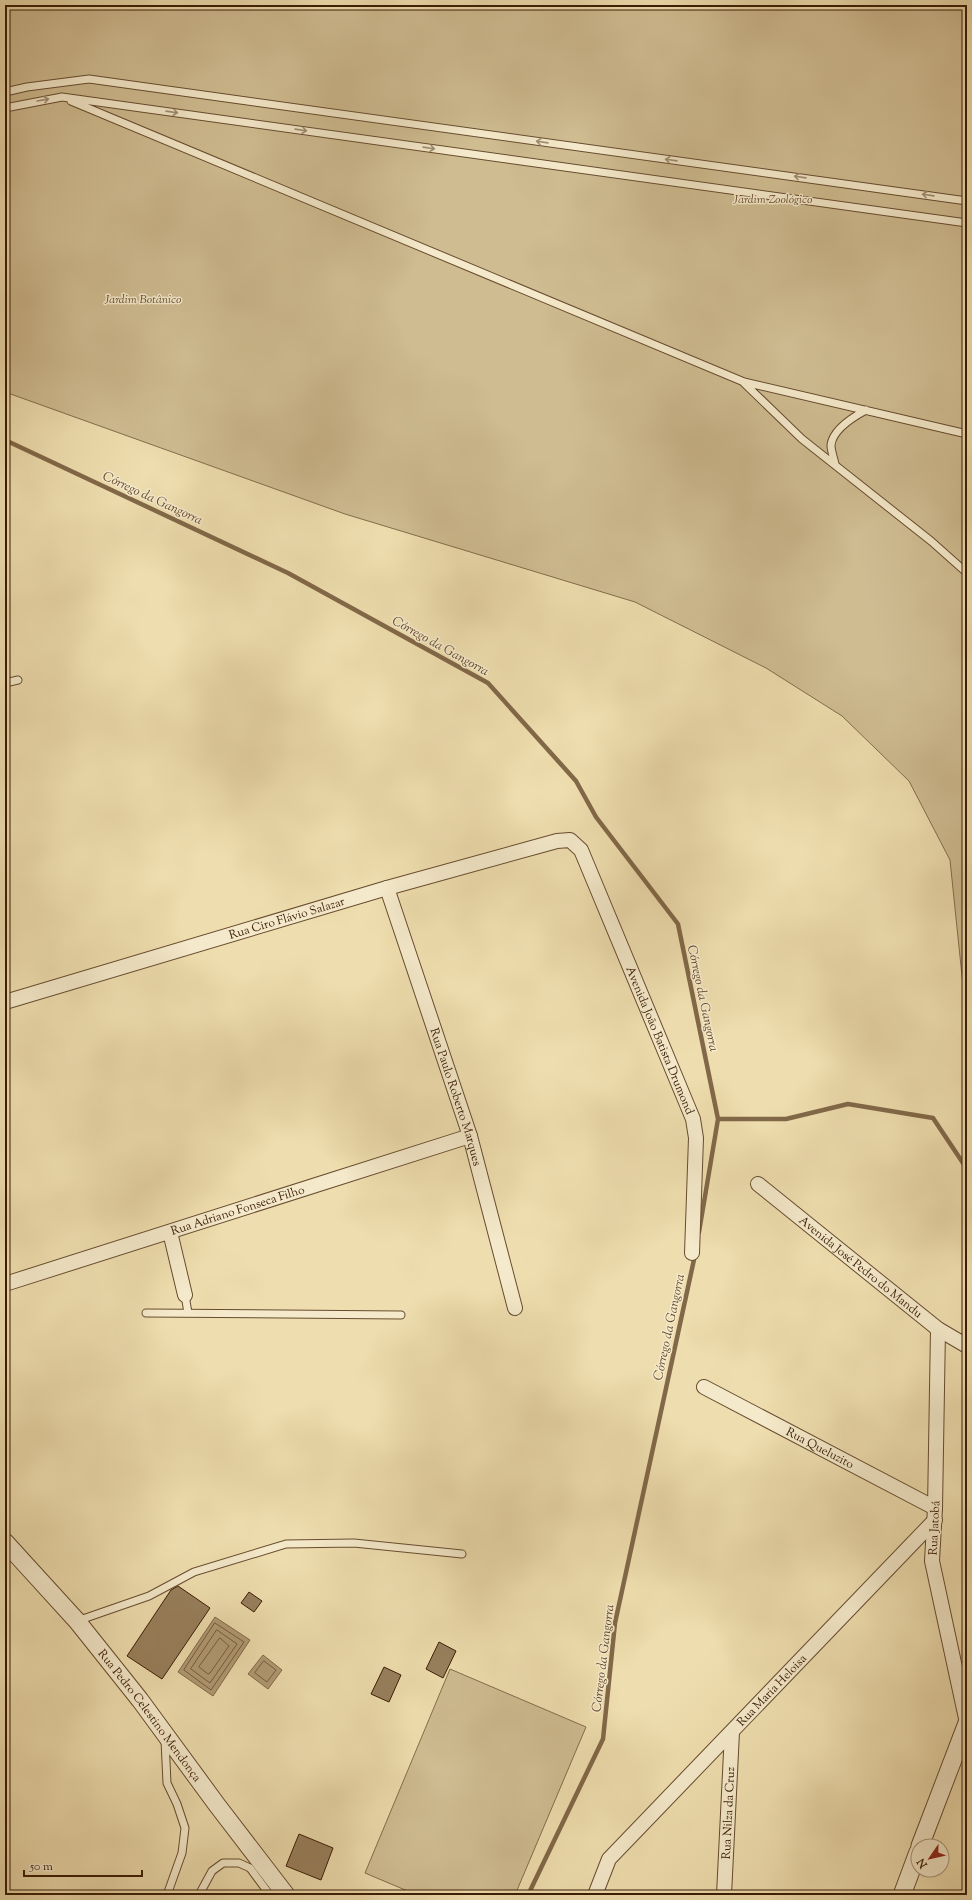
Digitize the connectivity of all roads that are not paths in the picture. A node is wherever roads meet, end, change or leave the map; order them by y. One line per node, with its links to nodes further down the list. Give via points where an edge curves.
1 (5, 92): 4 (lane, one-way to 1, via 89,79)
2 (62, 97): 3 (lane, one-way to 2); 5 (lane, one-way to 5); 6 (lane)
3 (5, 108)
4 (967, 201)
5 (967, 224)
6 (744, 382): 7 (lane); 9 (lane, via 802,439)
7 (866, 410): 8 (lane); 9 (lane, via 849,419 837,434 831,445)
8 (967, 434)
9 (835, 464): 10 (lane)
10 (967, 573)
11 (18, 680): 12 (lane)
12 (5, 684)
13 (570, 840): 14 (street, Rua Ciro Flávio Salazar, via 557,841); 19 (street, Avenida João Batista Drumond, via 581,850 693,1119 696,1138)
14 (387, 888): 15 (street, Rua Ciro Flávio Salazar); 16 (street, Rua Paulo Roberto Marques)
15 (5, 1002)
16 (470, 1136): 18 (street, Rua Adriano Fonseca Filho); 22 (street, Rua Paulo Roberto Marques)
17 (758, 1184): 26 (street, Avenida José Pedro do Mandu)
18 (170, 1232): 20 (street, Rua Adriano Fonseca Filho); 21 (street)
19 (692, 1254)
20 (5, 1284)
21 (185, 1295): 24 (lane)
22 (515, 1308)
23 (146, 1313): 24 (lane)
24 (188, 1313): 25 (lane)
25 (401, 1315)
26 (938, 1329): 27 (street, Avenida José Pedro do Mandu); 29 (street, Rua Jatobá)
27 (967, 1346)
28 (704, 1387): 29 (street, Rua Queluzito)
29 (935, 1514): 33 (street, Rua Jatobá, via 932,1561); 34 (street, Rua Maria Heloisa)
30 (5, 1542): 32 (street, Rua Pedro Celestino Mendonça)
31 (462, 1554): 32 (lane, via 354,1543 286,1544 194,1572 149,1596)
32 (77, 1621): 35 (street, Rua Pedro Celestino Mendonça)
33 (967, 1723): 36 (street)
34 (732, 1732): 42 (street, Rua Maria Heloisa, via 609,1859); 43 (street, Rua Nilza da Cruz)
35 (165, 1734): 38 (lane, via 167,1783 185,1828 182,1853); 41 (street, Rua Pedro Celestino Mendonça)
36 (923, 1838)
37 (910, 1874): 44 (street)
38 (167, 1895)
39 (199, 1895): 40 (lane, via 212,1871 223,1863 239,1863 250,1868)
40 (270, 1895)
41 (286, 1895)
42 (595, 1895)
43 (724, 1895)
44 (902, 1895)

